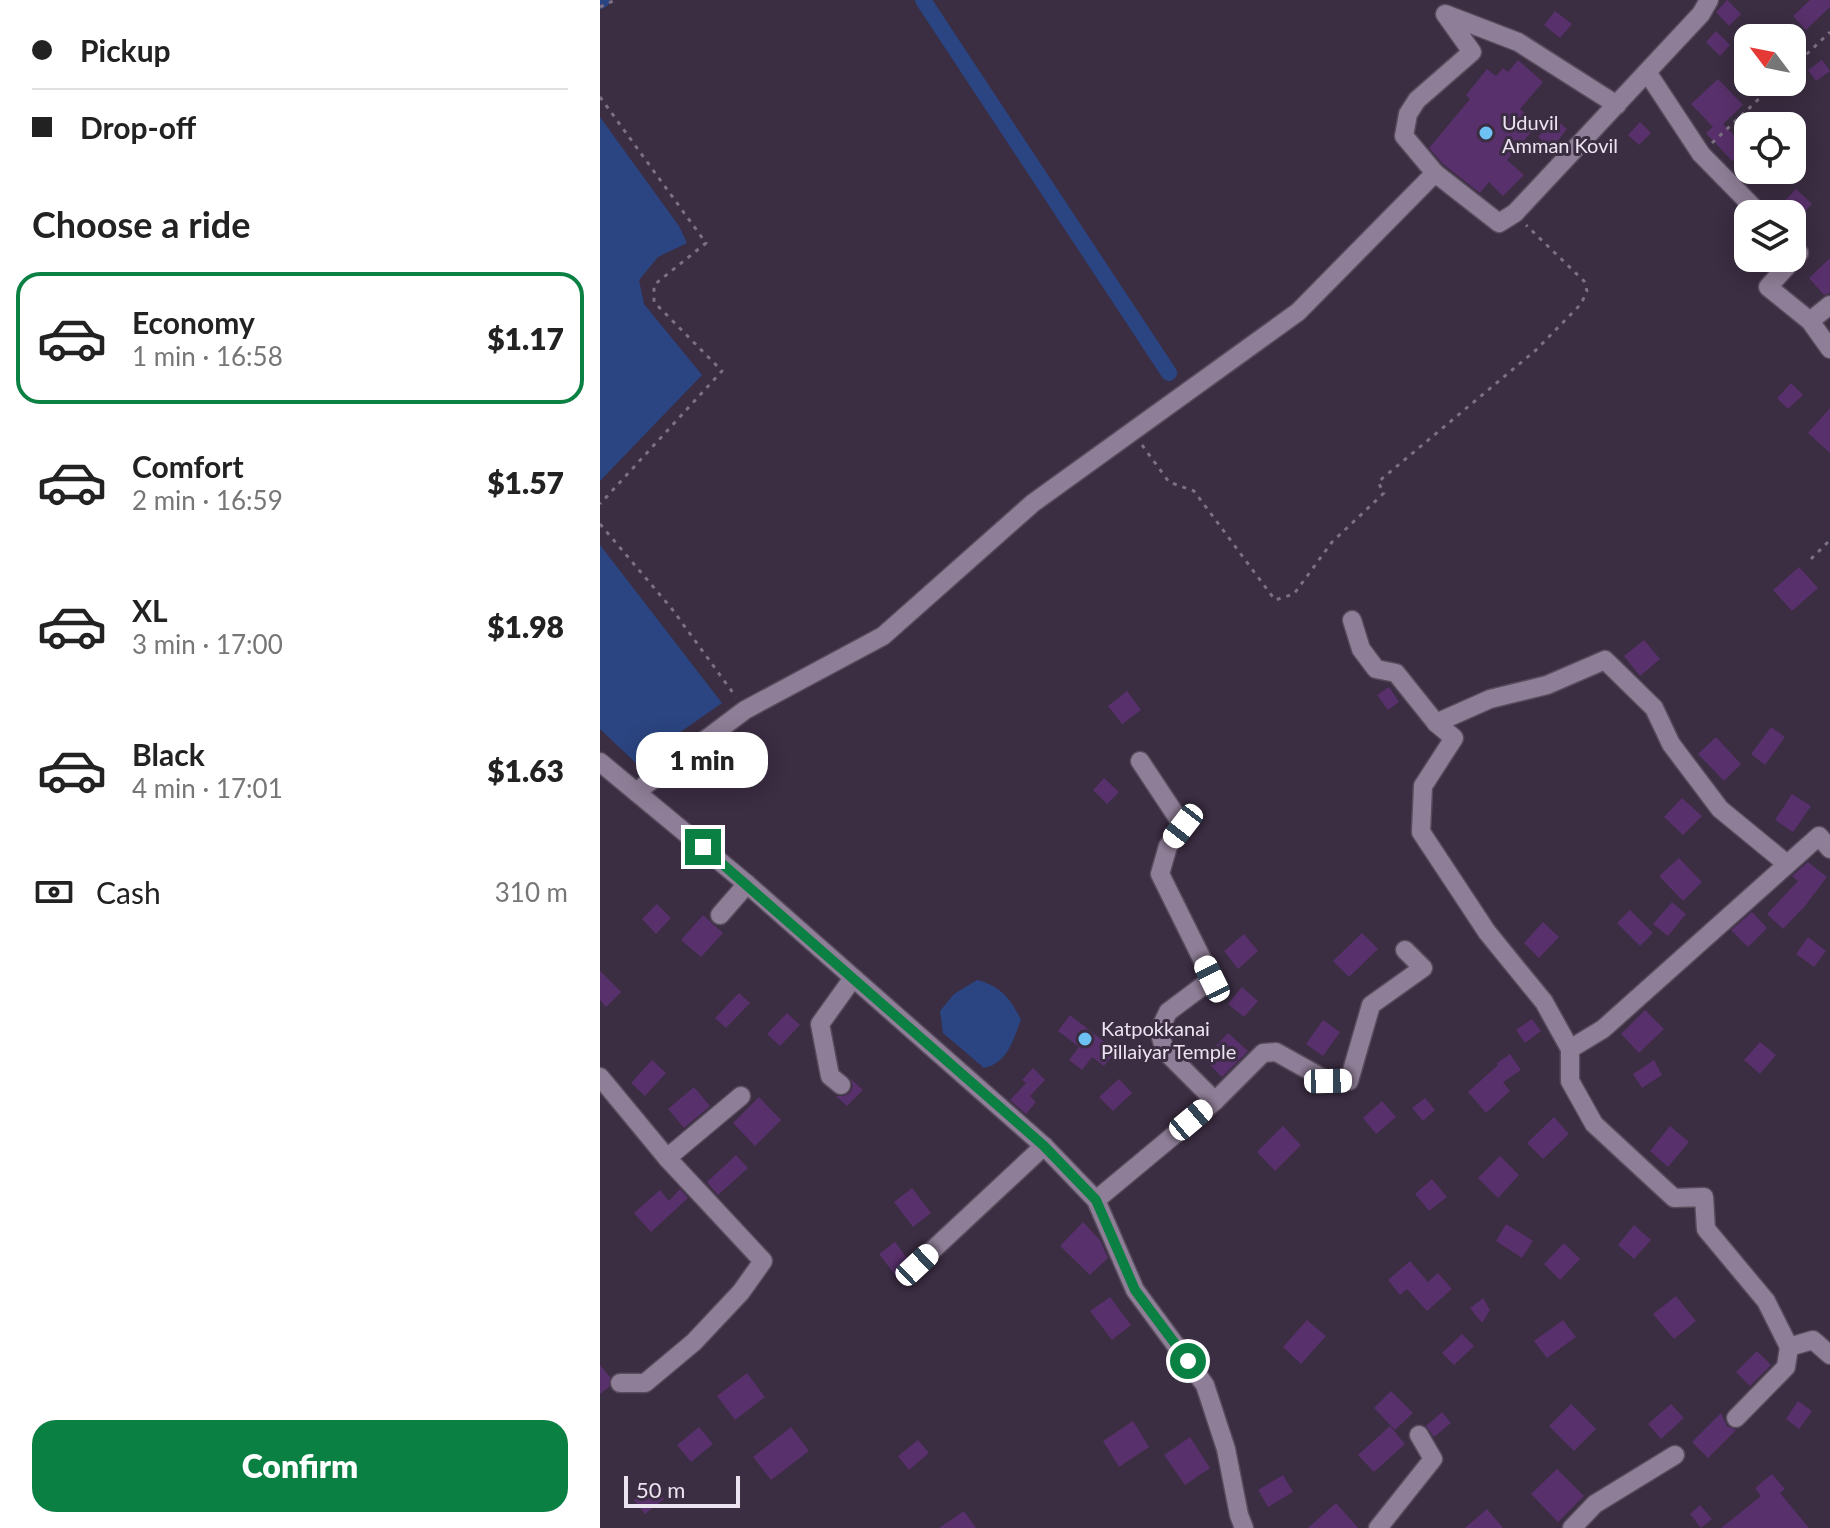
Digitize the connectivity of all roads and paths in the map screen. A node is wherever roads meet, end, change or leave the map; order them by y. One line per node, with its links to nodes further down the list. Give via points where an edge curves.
1 (615, 0): 3 (path)
2 (1709, 0): 7 (street)
3 (600, 7)
4 (1439, 7): 10 (street, via 1518,42); 12 (street, via 1472,52 1408,114 1404,136)
5 (1830, 32): 6 (path)
6 (1806, 55)
7 (1647, 72): 10 (street); 11 (street)
8 (1762, 96): 11 (path)
9 (600, 97): 20 (path, via 706,243 654,285 654,302 722,371)
10 (1617, 105): 14 (street)
11 (1701, 154): 13 (street)
12 (1435, 173): 14 (street, via 1499,223); 19 (street, via 1298,312)
13 (1746, 200)
14 (1515, 213): 19 (path, via 1584,281 1587,291 1581,304 1536,350 1378,482 1384,493 1332,542 1294,594 1275,600 1194,491 1169,482)
15 (1782, 272): 17 (street, via 1768,287)
16 (1830, 305): 17 (street)
17 (1810, 321): 18 (street)
18 (1830, 349)
19 (1131, 430): 25 (street, via 1033,503 883,636)
20 (600, 504)
21 (600, 524): 25 (path, via 672,609)
22 (1830, 540): 23 (path)
23 (1811, 559)
24 (1352, 620): 26 (street, via 1361,649 1376,669 1396,673)
25 (745, 710): 29 (street)
26 (1436, 723): 31 (street, via 1605,660 1654,708 1671,744 1720,809); 36 (street, via 1454,738 1423,786 1421,832 1487,932 1544,1002)
27 (1140, 761): 40 (street, via 1183,826 1168,846 1160,874 1212,979 1168,1012 1159,1031 1165,1051)
28 (600, 762): 29 (street)
29 (636, 792): 32 (street)
30 (1830, 849): 31 (street, via 1819,836)
31 (1787, 864): 36 (street, via 1603,1029)
32 (747, 884): 33 (street); 35 (street)
33 (720, 915)
34 (1405, 950): 40 (street, via 1423,968 1371,1005 1349,1081 1328,1081 1276,1052 1263,1053)
35 (853, 978): 38 (street, via 820,1024 830,1076); 41 (street)
36 (1570, 1049): 45 (street, via 1570,1081 1594,1124 1674,1198 1704,1197 1706,1229 1766,1301)
37 (600, 1077): 42 (street)
38 (841, 1085)
39 (741, 1096): 42 (street)
40 (1215, 1101): 43 (street)
41 (1044, 1146): 43 (street); 44 (street)
42 (667, 1158): 47 (street, via 763,1261 694,1342 645,1383)
43 (1096, 1200): 51 (street, via 1135,1290 1205,1385)
44 (909, 1272)
45 (1789, 1347): 46 (street, via 1813,1340); 48 (street, via 1786,1367)
46 (1830, 1355)
47 (620, 1383)
48 (1736, 1418)
49 (1419, 1435): 52 (street, via 1433,1459)
50 (1675, 1455): 53 (street, via 1595,1504)
51 (1244, 1528)
52 (1378, 1528)
53 (1572, 1528)

